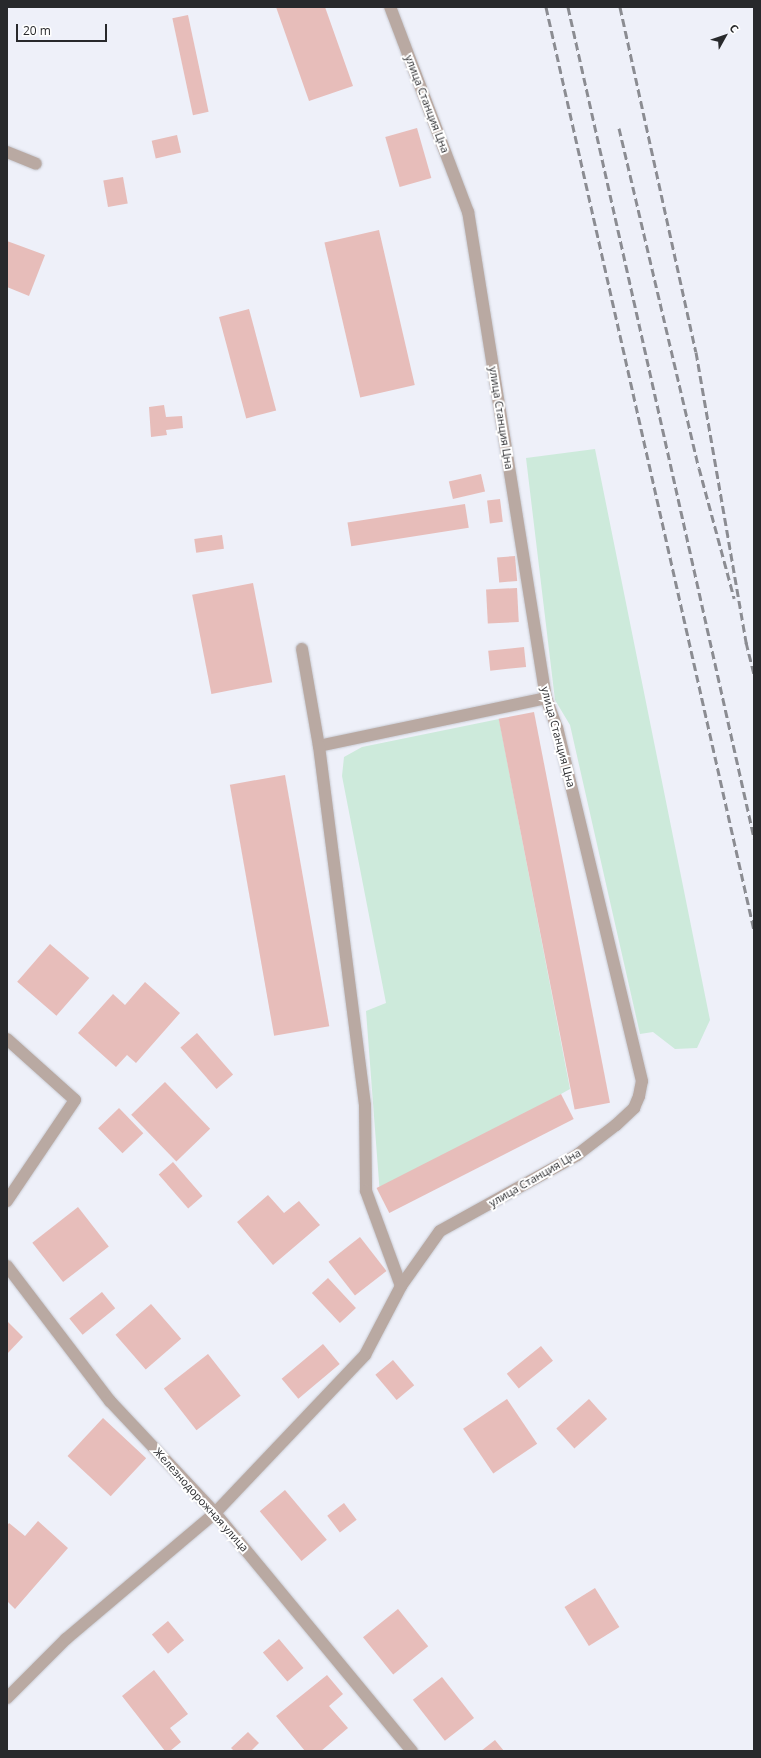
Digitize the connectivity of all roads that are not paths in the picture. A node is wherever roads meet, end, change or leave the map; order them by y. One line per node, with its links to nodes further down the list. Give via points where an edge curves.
1 (390, 7): 5 (street, улица Станция Цна, via 468,212)
2 (7, 152): 3 (street)
3 (36, 164)
4 (302, 649): 6 (street)
5 (546, 698): 6 (street); 10 (street, улица Станция Цна, via 558,728 642,1081 639,1096 634,1108 577,1155 440,1232)
6 (320, 746): 10 (street, via 365,1105 366,1191)
7 (7, 1040): 8 (street, via 75,1100)
8 (7, 1201)
9 (7, 1266): 11 (street, Железнодорожная улица, via 110,1401)
10 (402, 1286): 11 (street, улица Станция Цна, via 365,1356)
11 (216, 1512): 12 (street, улица Станция Цна, via 66,1639); 13 (street, Железнодорожная улица)
12 (7, 1698)
13 (412, 1751)

